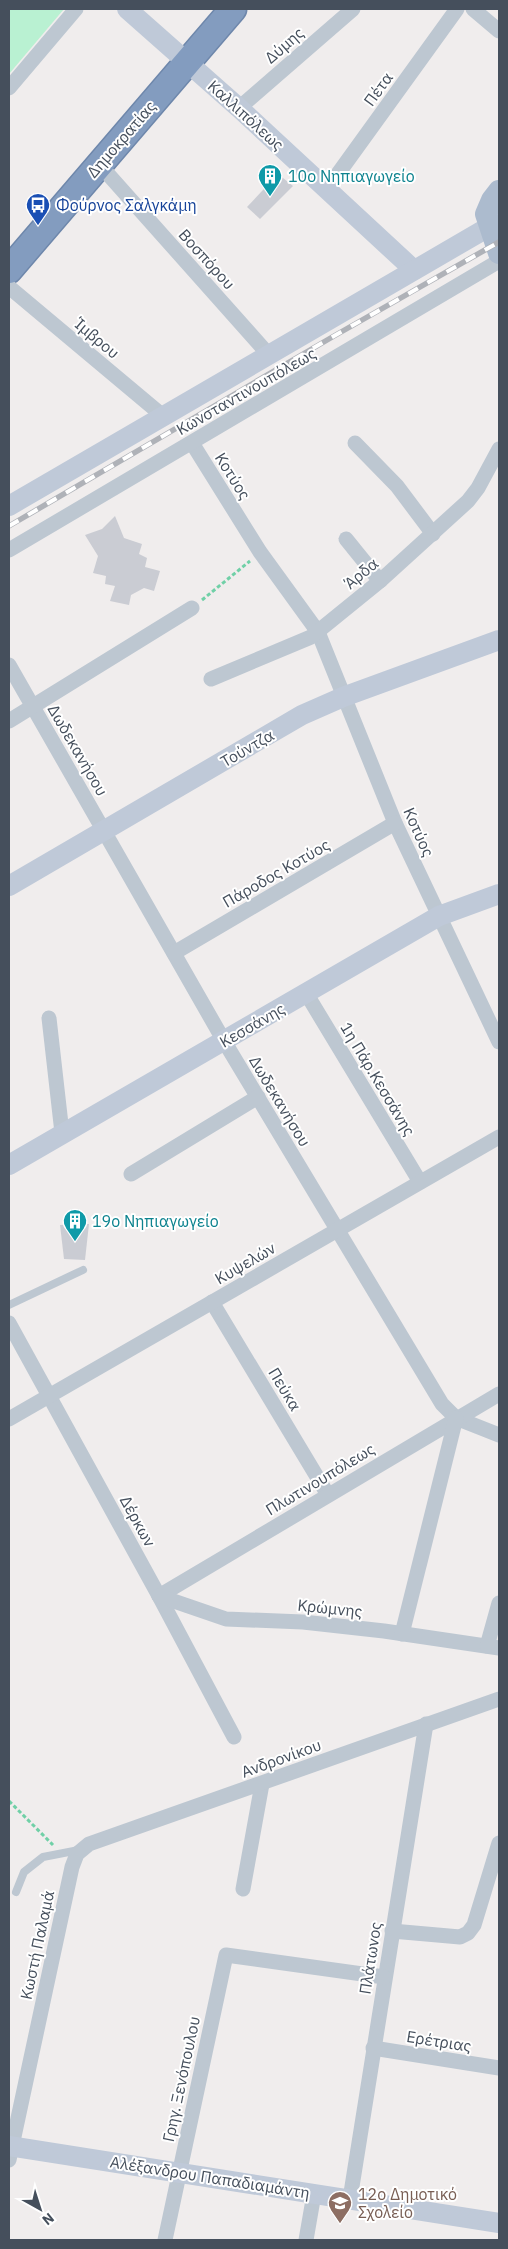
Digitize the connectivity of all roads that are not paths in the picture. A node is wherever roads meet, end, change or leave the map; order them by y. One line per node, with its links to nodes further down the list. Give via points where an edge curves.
1 (76, 9): 9 (street)
2 (127, 9): 8 (street, Καλλιπόλεως)
3 (233, 9): 8 (highway, Δημοκρατίας)
4 (353, 9): 10 (street, Δύμης)
5 (457, 9): 12 (street, Πέτα)
6 (473, 9): 7 (street)
7 (499, 31)
8 (187, 62): 10 (street, Καλλιπόλεως); 11 (highway, Δημοκρατίας)
9 (9, 88)
10 (239, 108): 12 (street, Καλλιπόλεως)
11 (99, 164): 17 (highway, Δημοκρατίας); 20 (street, Βοσπόρου)
12 (327, 189): 18 (street, Καλλιπόλεως)
13 (499, 190): 14 (main road, via 486,209)
14 (494, 224): 15 (main road); 18 (street)
15 (499, 253)
16 (499, 261): 22 (street, Κωνσταντινουπόλεως)
17 (9, 270)
18 (414, 270): 20 (street)
19 (9, 287): 21 (street, Ίμβρου)
20 (269, 355): 21 (street)
21 (163, 416): 25 (street)
22 (192, 443): 28 (street, Κωνσταντινουπόλεως); 31 (street, Κοτύος, via 260,552)
23 (355, 443): 26 (street, via 397,486)
24 (499, 450): 26 (street, Άρδα, via 474,494)
25 (9, 506)
26 (433, 534): 29 (street, Άρδα)
27 (346, 539): 29 (street)
28 (9, 550)
29 (380, 580): 31 (street, Άρδα)
30 (192, 608): 36 (street)
31 (318, 632): 34 (street, Άρδα); 35 (street, Κοτύος)
32 (499, 640): 35 (street, Τούντζα)
33 (9, 665): 36 (street, Δωδεκανήσου)
34 (211, 679)
35 (343, 697): 38 (street, Κοτύος); 39 (street, Τούντζα, via 302,715)
36 (33, 707): 37 (street); 39 (street, Δωδεκανήσου)
37 (9, 721)
38 (396, 823): 42 (street, Κοτύος); 43 (street, Πάροδος Κοτύος)
39 (105, 831): 40 (street, Τούντζα); 43 (street, Δωδεκανήσου)
40 (9, 886)
41 (499, 894): 42 (street, Κεσσάνης)
42 (439, 916): 44 (street, Κεσσάνης); 47 (street, Κοτύος)
43 (174, 953): 46 (street, Δωδεκανήσου)
44 (306, 994): 46 (street, Κεσσάνης); 53 (street, 1η Πάρ.Κεσσάνης)
45 (48, 1018): 49 (street)
46 (224, 1041): 48 (street, Δωδεκανήσου); 49 (street, Κεσσάνης)
47 (499, 1042)
48 (258, 1097): 52 (street); 54 (street, Δωδεκανήσου)
49 (62, 1133): 51 (street, Κεσσάνης)
50 (499, 1137): 53 (street, Κυψελών)
51 (9, 1162)
52 (131, 1174)
53 (420, 1182): 54 (street, Κυψελών)
54 (338, 1230): 56 (street, Κυψελών); 62 (street, Δωδεκανήσου, via 442,1404)
55 (82, 1270): 57 (lane)
56 (212, 1302): 60 (street, Κυψελών); 64 (street, Πεύκα)
57 (9, 1305)
58 (9, 1323): 60 (street, Δέρκων)
59 (499, 1394): 62 (street, Πλωτινουπόλεως)
60 (49, 1396): 61 (street, Κυψελών); 65 (street, Δέρκων)
61 (9, 1418)
62 (456, 1418): 63 (street); 64 (street, Πλωτινουπόλεως); 67 (street)
63 (499, 1435)
64 (328, 1495): 65 (street, Πλωτινουπόλεως)
65 (159, 1596): 67 (street, Κρώμνης, via 226,1619 295,1622); 71 (street, Δέρκων)
66 (499, 1603): 68 (street)
67 (402, 1634): 68 (street, Κρώμνης)
68 (493, 1647)
69 (499, 1700): 70 (street, Ανδρονίκου)
70 (426, 1724): 72 (street, Ανδρονίκου); 77 (street, Πλάτωνος)
71 (234, 1737)
72 (262, 1784): 74 (street, Ανδρονίκου, via 89,1844); 75 (street)
73 (499, 1843): 77 (street, via 474,1925 468,1933 460,1937)
74 (75, 1852): 76 (lane, via 42,1857 24,1872); 81 (street, Κωστή Παλαμά)
75 (243, 1890)
76 (16, 1892)
77 (392, 1931): 78 (street, Πλάτωνος)
78 (384, 1977): 79 (street, Πλάτωνος); 82 (street, Γρηγ. Ξενόπουλου, via 226,1955)
79 (373, 2048): 80 (street, Ερέτριας); 84 (street, Πλάτωνος)
80 (499, 2068)
81 (10, 2151): 82 (street, Αλέξανδρου Παπαδιαμάντη)
82 (180, 2173): 83 (street, Αλέξανδρου Παπαδιαμάντη); 86 (street, Γρηγ. Ξενόπουλου)
83 (314, 2194): 84 (street, Αλέξανδρου Παπαδιαμάντη); 87 (street)
84 (350, 2199): 85 (street, Αλέξανδρου Παπαδιαμάντη)
85 (499, 2223)
86 (165, 2240)
87 (306, 2240)

